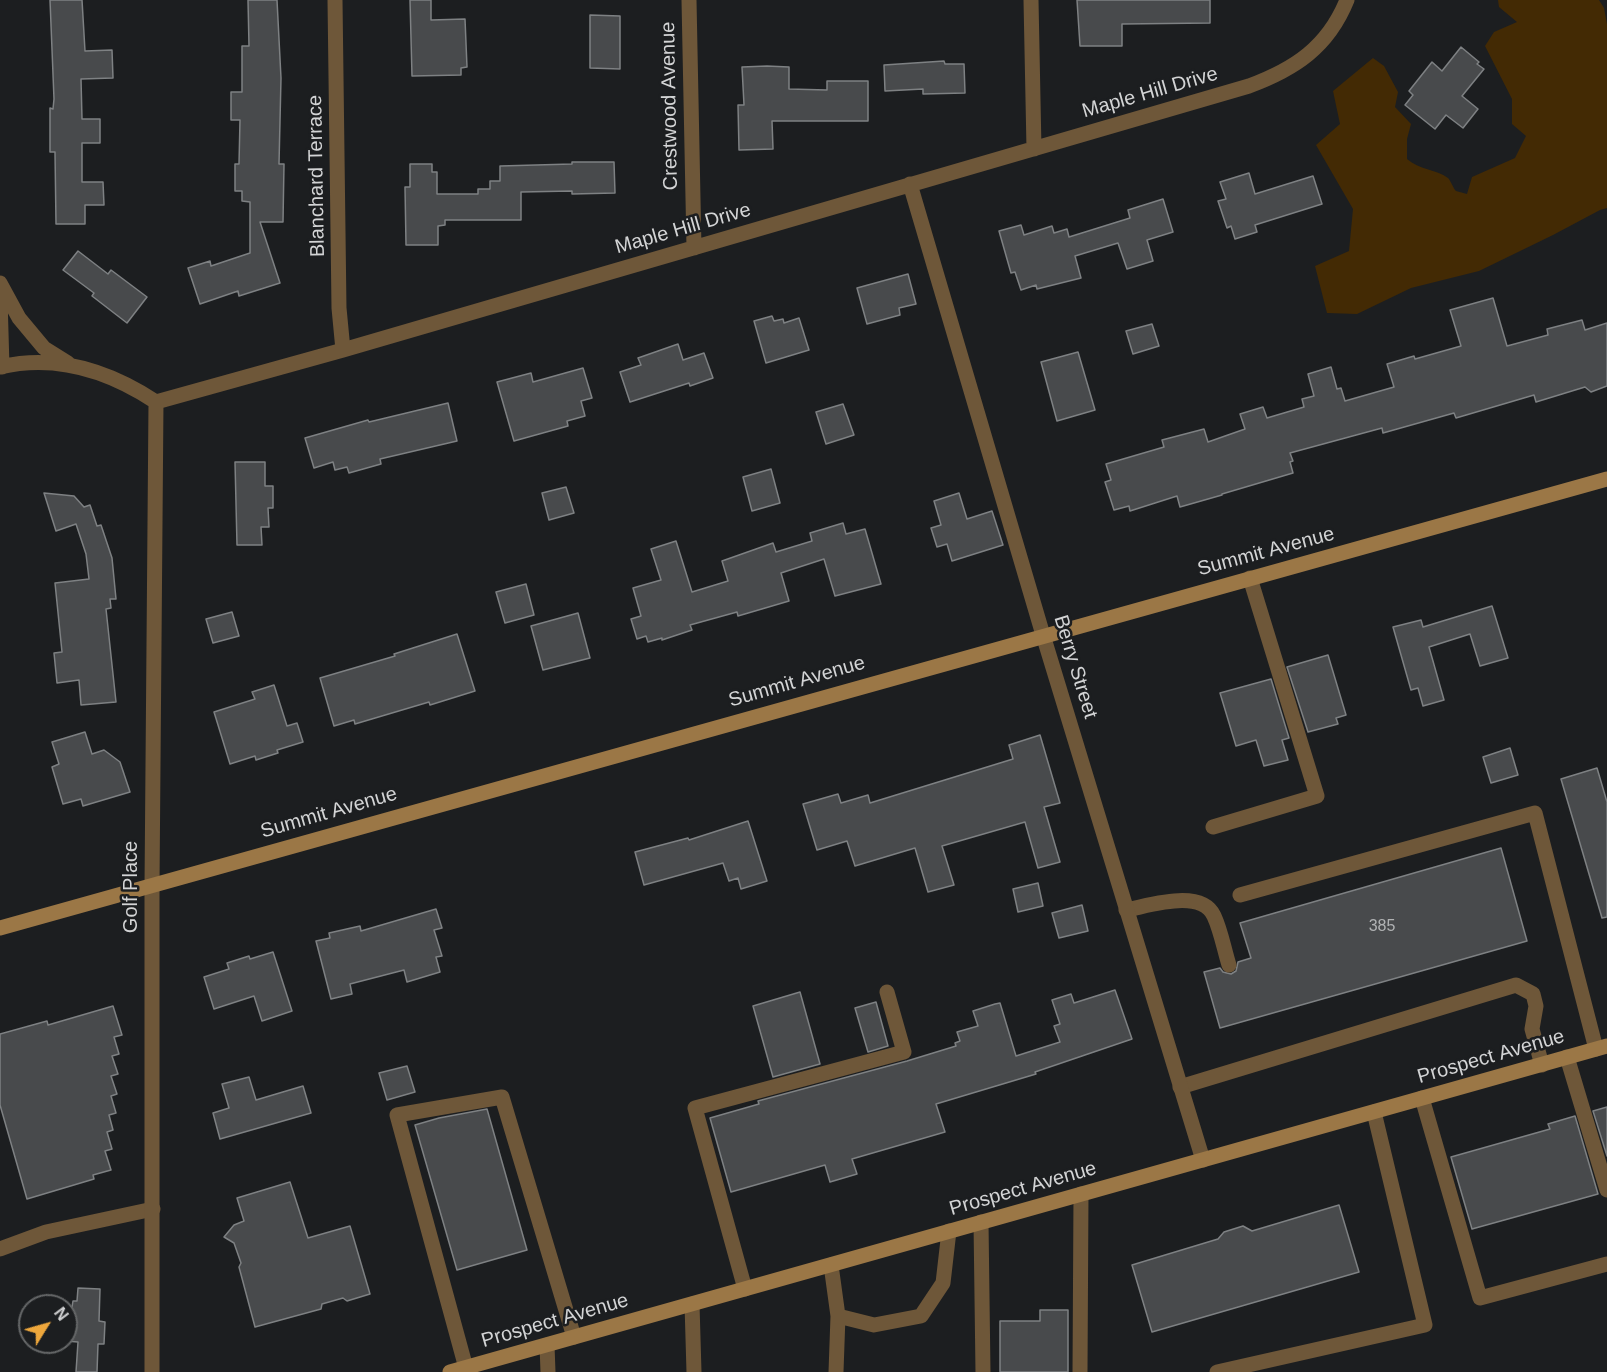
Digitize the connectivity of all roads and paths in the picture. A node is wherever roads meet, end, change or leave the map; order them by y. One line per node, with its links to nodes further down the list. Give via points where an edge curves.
1 (335, 0): 10 (street, Blanchard Terrace, via 339,308)
2 (689, 0): 7 (street, Crestwood Avenue)
3 (1032, 0): 5 (street)
4 (1347, 0): 5 (street, Maple Hill Drive, via 1325,38 1303,60 1278,76)
5 (1034, 149): 6 (street, Maple Hill Drive)
6 (910, 184): 7 (street, Maple Hill Drive); 16 (street, Berry Street)
7 (694, 248): 10 (street, Maple Hill Drive)
8 (0, 283): 11 (street, via 19,318 44,348)
9 (0, 298): 12 (street)
10 (343, 350): 13 (street, Maple Hill Drive)
11 (70, 365): 12 (street, via 38,361); 13 (street, via 107,376)
12 (1, 367)
13 (156, 402): 18 (street, Golf Place)
14 (1607, 480): 15 (street, Summit Avenue)
15 (1250, 578): 16 (street, Summit Avenue); 17 (street, via 1317,796)
16 (1043, 635): 18 (street, Summit Avenue); 20 (street, Berry Street)
17 (1213, 827)
18 (152, 885): 21 (street, Summit Avenue); 33 (street, Golf Place)
19 (1240, 895): 24 (street, via 1534,813)
20 (1126, 910): 22 (street, via 1183,899 1201,903 1213,913); 27 (street, Berry Street)
21 (0, 928)
22 (1229, 965)
23 (887, 992): 39 (street, via 904,1052 695,1108)
24 (1601, 1048): 25 (street, Prospect Avenue)
25 (1568, 1057): 26 (street, Prospect Avenue); 31 (street)
26 (1542, 1065): 27 (street, via 1532,1029 1536,1006 1533,994 1516,985); 28 (street, Prospect Avenue)
27 (1180, 1087): 30 (street, Berry Street)
28 (1422, 1098): 29 (street, Prospect Avenue); 37 (street, via 1480,1298)
29 (1374, 1112): 30 (street, Prospect Avenue); 52 (street, via 1425,1325)
30 (1203, 1160): 32 (street, Prospect Avenue)
31 (1607, 1190)
32 (1082, 1194): 34 (street, Prospect Avenue); 51 (street)
33 (153, 1209): 36 (street, via 46,1232); 45 (street, Golf Place)
34 (981, 1222): 35 (street, Prospect Avenue); 50 (street)
35 (949, 1231): 38 (street, Prospect Avenue); 41 (street, via 943,1283 921,1316 874,1325)
36 (0, 1249)
37 (1607, 1264)
38 (831, 1265): 39 (street, Prospect Avenue); 41 (street)
39 (745, 1289): 40 (street, Prospect Avenue)
40 (692, 1304): 42 (street, Prospect Avenue); 48 (street)
41 (838, 1316): 49 (street)
42 (574, 1337): 43 (street, Prospect Avenue); 44 (street, via 502,1097 397,1114)
43 (547, 1345): 44 (street, Prospect Avenue); 47 (street)
44 (466, 1368): 46 (street, Prospect Avenue)
45 (153, 1372)
46 (450, 1372)
47 (548, 1372)
48 (694, 1372)
49 (836, 1372)
50 (983, 1372)
51 (1080, 1372)
52 (1217, 1372)

